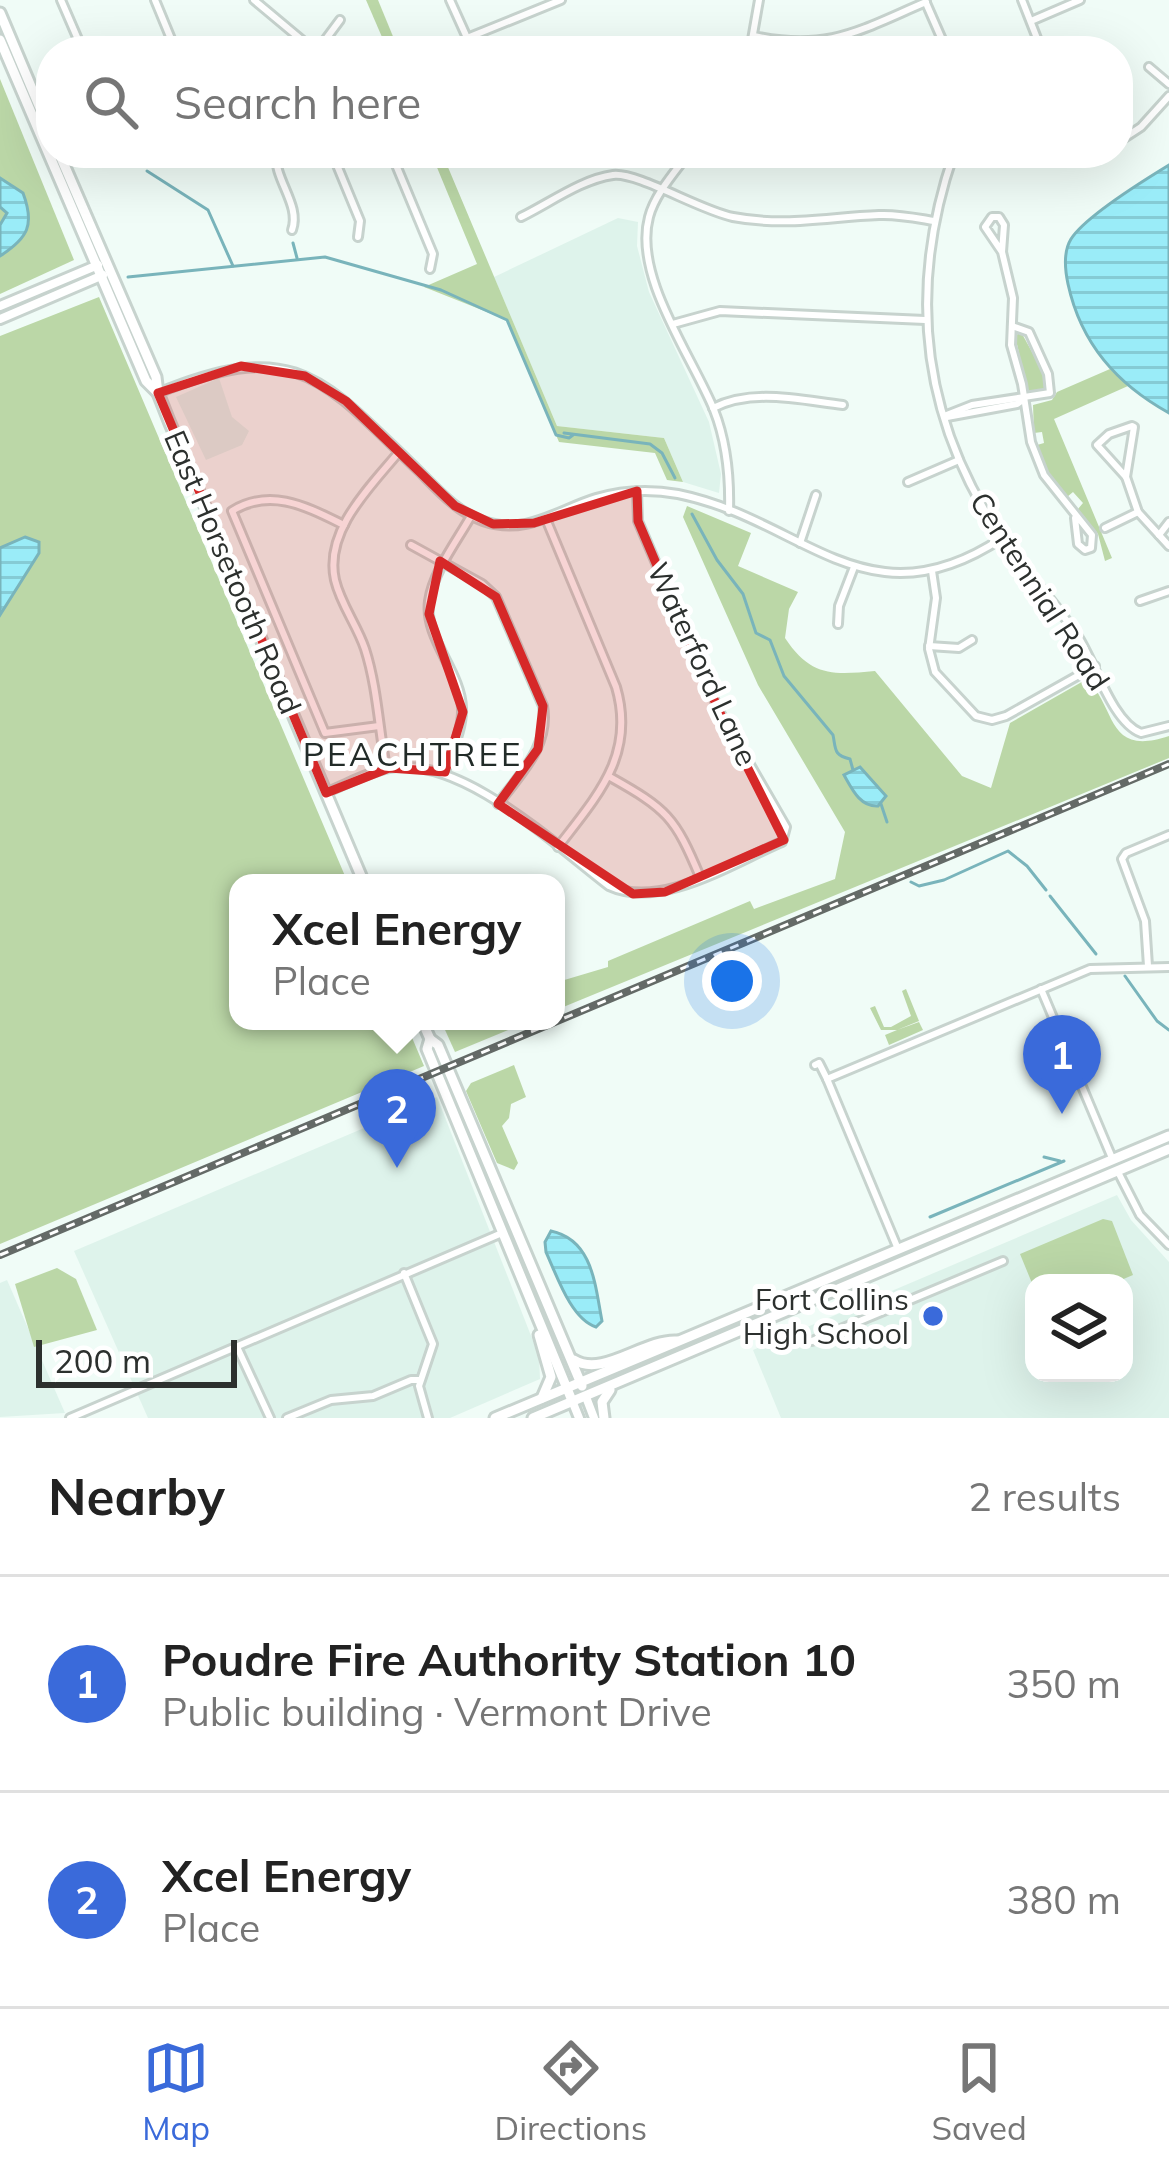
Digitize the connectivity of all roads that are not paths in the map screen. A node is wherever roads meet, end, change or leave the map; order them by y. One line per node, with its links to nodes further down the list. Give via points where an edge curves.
1 (61, 0): 13 (street)
2 (155, 0): 14 (street)
3 (254, 0): 15 (street)
4 (450, 0): 17 (street)
5 (561, 0): 18 (street)
6 (759, 0): 19 (street)
7 (1022, 0): 12 (street)
8 (1080, 0): 12 (street)
9 (925, 1): 20 (street); 21 (street)
10 (0, 13): 27 (main road, East Horsetooth Road)
11 (340, 20): 16 (street)
12 (1030, 21): 22 (street)
13 (77, 36)
14 (170, 36)
15 (298, 36)
16 (328, 36)
17 (465, 36)
18 (471, 36)
19 (754, 36)
20 (840, 36)
21 (940, 36)
22 (1036, 36)
23 (0, 40): 28 (main road, East Horsetooth Road)
24 (1149, 67): 25 (street)
25 (1169, 84)
26 (1169, 96): 29 (street)
27 (36, 103)
28 (36, 110)
29 (1133, 133)
30 (62, 168): 44 (main road, East Horsetooth Road)
31 (65, 168): 44 (main road, East Horsetooth Road)
32 (277, 168): 40 (street, via 295,215)
33 (338, 168): 41 (street, via 360,221)
34 (397, 168): 43 (street, via 433,254)
35 (678, 168): 37 (street)
36 (950, 168): 39 (street, Centennial Road)
37 (662, 191): 38 (street, via 607,176); 39 (street, via 733,217 784,223 877,214); 48 (street, via 648,218 646,250)
38 (521, 218)
39 (934, 221): 47 (street, Centennial Road)
40 (292, 230)
41 (358, 237)
42 (1002, 252): 42 (street, via 1004,225 992,217 986,227); 49 (street)
43 (430, 268)
44 (102, 269): 45 (main road); 46 (main road); 50 (main road, East Horsetooth Road)
45 (0, 306)
46 (0, 319)
47 (925, 320): 48 (street, via 720,311); 54 (street, Centennial Road)
48 (673, 324): 53 (street)
49 (1012, 326): 51 (street); 51 (street, via 1029,332 1052,386 1047,395)
50 (158, 393): 55 (street, via 226,368 291,371 334,392); 88 (main road, East Horsetooth Road)
51 (1024, 399): 54 (street); 64 (street, via 1036,459)
52 (843, 404): 53 (street, via 758,397)
53 (713, 408): 61 (street, via 728,462)
54 (944, 417): 56 (street, Centennial Road)
55 (399, 452): 63 (street); 67 (street)
56 (959, 460): 58 (street); 70 (street, Centennial Road)
57 (1126, 477): 57 (street, via 1097,445 1132,425); 62 (street)
58 (908, 482)
59 (637, 491): 61 (street, via 673,493); 65 (street); 93 (street, Waterford Lane, via 638,521 719,711 787,831 782,842)
60 (816, 495): 71 (street)
61 (729, 512): 71 (street)
62 (1138, 512): 68 (street); 69 (street)
63 (471, 516): 65 (street, via 503,526); 74 (street)
64 (1075, 518): 64 (street, via 1092,535 1091,548 1078,544)
65 (547, 519): 87 (street, via 620,700 621,744)
66 (1169, 522): 69 (street)
67 (344, 525): 83 (street, via 334,577 365,651); 83 (street, via 286,500 232,511 325,733)
68 (1105, 528)
69 (1159, 535): 73 (street)
70 (1002, 538): 76 (street); 82 (street, Centennial Road)
71 (800, 543): 75 (street)
72 (411, 545): 74 (street)
73 (1169, 546)
74 (445, 563): 86 (street, via 428,614 463,712); 89 (street, via 500,603 544,713 538,749)
75 (854, 568): 76 (street); 79 (street)
76 (932, 571): 81 (street)
77 (1169, 591): 78 (street)
78 (1140, 601)
79 (838, 625)
80 (972, 640): 81 (street, via 959,649)
81 (929, 646): 82 (street, via 935,672 984,719 1006,716)
82 (1095, 666): 84 (street, Centennial Road, via 1124,723 1145,733)
83 (379, 726): 85 (street)
84 (1169, 726)
85 (386, 769): 86 (street); 88 (street)
86 (445, 772): 89 (street)
87 (610, 777): 91 (street); 93 (street, via 666,812)
88 (326, 793): 92 (main road, East Horsetooth Road)
89 (498, 804): 91 (street)
90 (1169, 835): 94 (street, via 1122,859 1148,930)
91 (558, 847): 93 (street, via 633,894)
92 (360, 874)
93 (700, 877)
94 (1148, 966): 95 (street); 96 (street, via 1101,967)
95 (1169, 967)
96 (1041, 989): 100 (street); 103 (street)
97 (426, 1030): 98 (main road)
98 (430, 1039): 104 (main road, via 427,1049); 113 (main road)
99 (814, 1065): 100 (street)
100 (827, 1079): 106 (street)
101 (1169, 1136): 103 (main road)
102 (1169, 1149): 103 (main road)
103 (1115, 1166): 105 (street, via 1140,1215); 106 (main road)
104 (502, 1232): 108 (street); 109 (main road)
105 (1169, 1245)
106 (901, 1255): 111 (main road); 116 (main road)
107 (1003, 1261): 110 (street)
108 (404, 1273): 112 (street); 114 (street, via 434,1344)
109 (525, 1289): 117 (main road); 119 (main road, via 551,1377)
110 (812, 1340)
111 (682, 1341): 113 (main road, via 659,1340 590,1366); 115 (main road)
112 (238, 1349): 121 (street); 122 (street)
113 (567, 1351): 115 (main road)
114 (421, 1380): 123 (street, via 332,1399); 124 (street)
115 (580, 1381): 117 (main road); 118 (main road)
116 (615, 1385): 118 (main road); 129 (main road, via 604,1397)
117 (566, 1387): 119 (main road); 120 (main road)
118 (586, 1397): 120 (main road); 128 (main road)
119 (542, 1398): 125 (main road)
120 (573, 1403): 126 (main road); 127 (main road)
121 (70, 1418)
122 (270, 1418)
123 (287, 1418)
124 (428, 1418)
125 (495, 1418)
126 (533, 1418)
127 (579, 1418)
128 (594, 1418)
129 (604, 1418)

